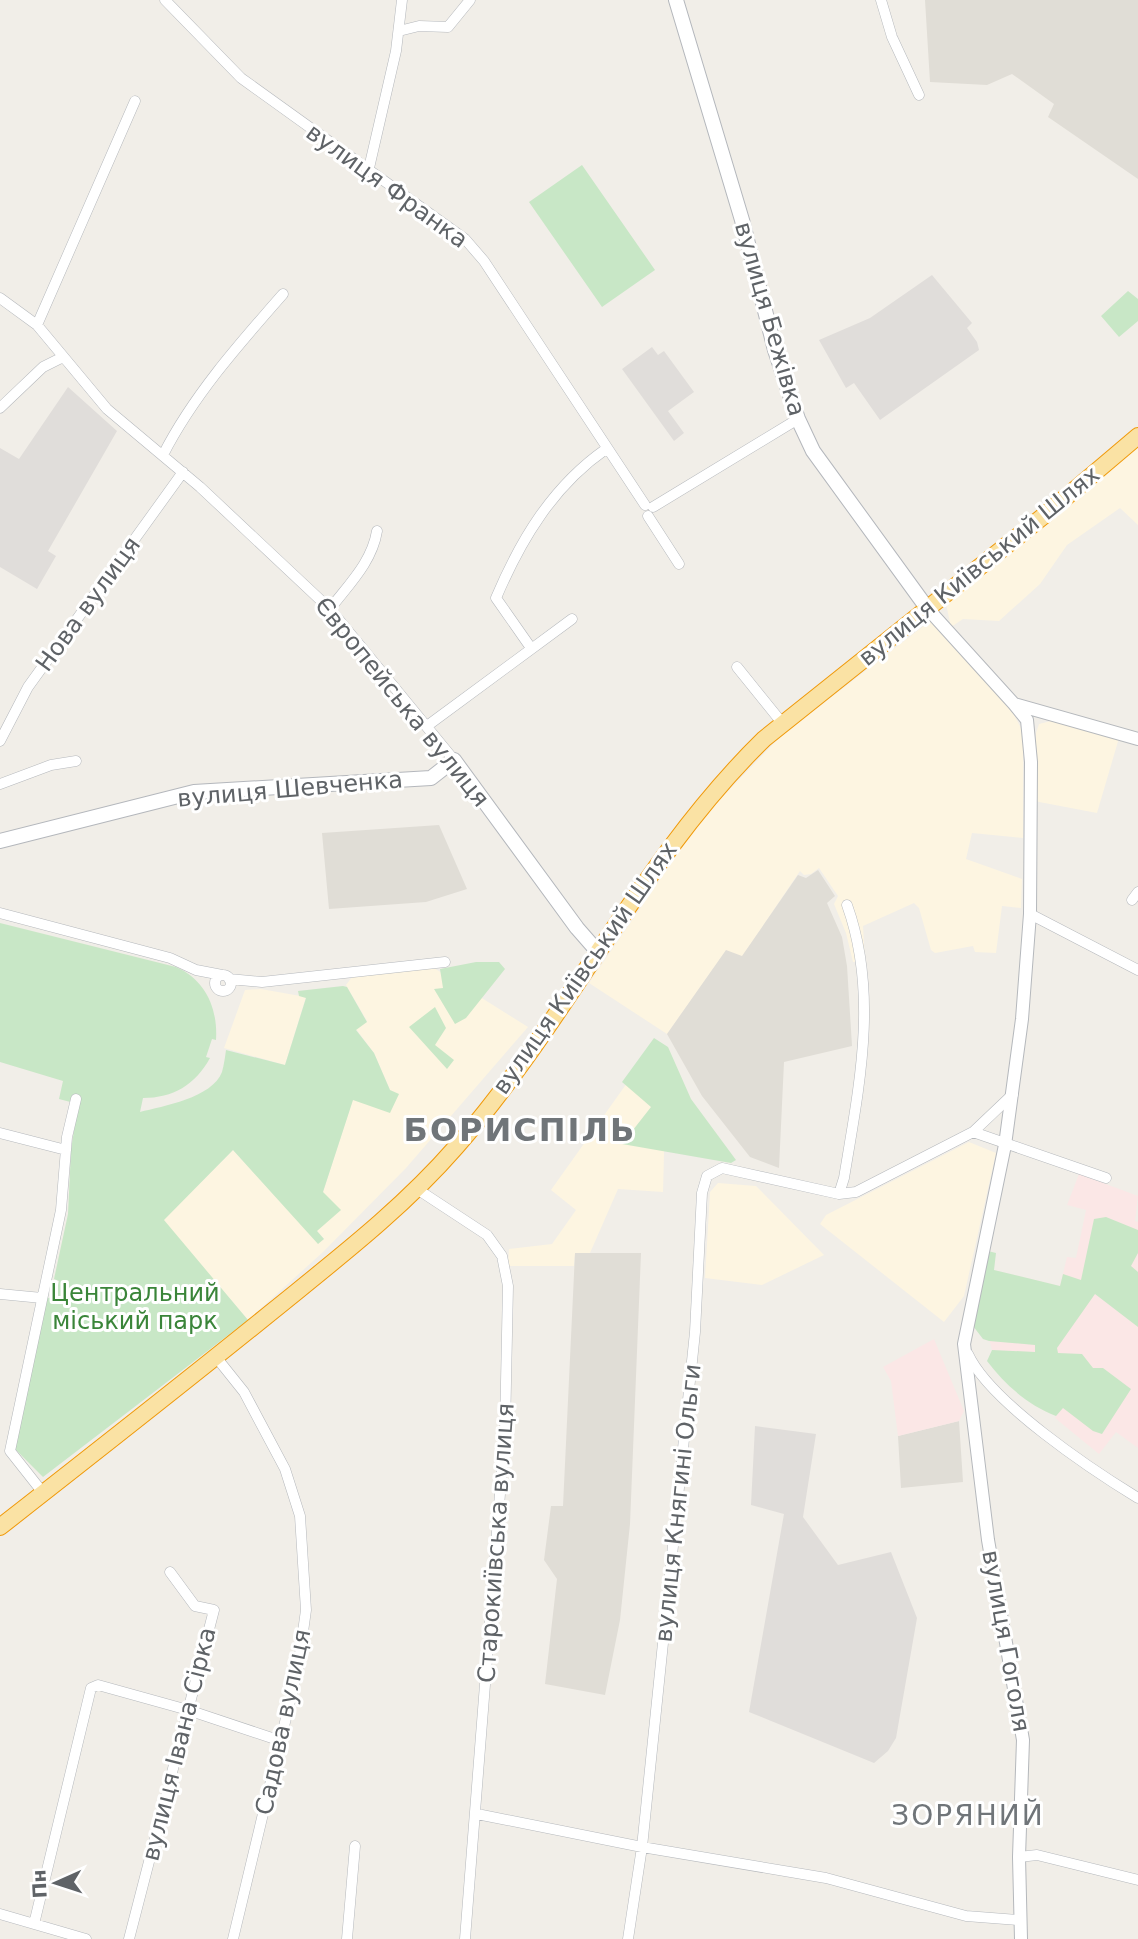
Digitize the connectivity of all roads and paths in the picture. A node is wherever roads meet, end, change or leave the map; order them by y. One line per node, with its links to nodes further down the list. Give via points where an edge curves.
1 (165, 0): 9 (street, вулиця Франка, via 241,78)
2 (402, 0): 6 (street)
3 (470, 0): 6 (street, via 448,27 419,26)
4 (676, 0): 15 (main road, вулиця Бежівка)
5 (881, 0): 7 (street, via 892,37)
6 (399, 32): 9 (street)
7 (919, 95)
8 (135, 101): 12 (street)
9 (369, 168): 17 (street, вулиця Франка, via 465,239 484,261)
10 (283, 294): 18 (street, via 234,351)
11 (0, 298): 12 (street, Європейська вулиця)
12 (37, 325): 13 (street, Європейська вулиця)
13 (63, 357): 14 (street, via 43,367); 18 (street, Європейська вулиця, via 107,409)
14 (0, 408)
15 (798, 419): 20 (street); 23 (main road, вулиця Бежівка, via 813,451)
16 (1138, 436): 23 (highway, вулиця Київський Шлях)
17 (606, 449): 20 (street, вулиця Франка); 26 (street, via 583,465 551,499 514,554 496,598)
18 (163, 455): 19 (street, Європейська вулиця)
19 (183, 472): 24 (street, Європейська вулиця); 32 (street, Нова вулиця, via 27,687)
20 (649, 509): 22 (street, вулиця Франка)
21 (377, 531): 24 (street, via 365,564)
22 (679, 564)
23 (927, 608): 28 (street, вулиця Гоголя); 29 (highway, вулиця Київський Шлях)
24 (330, 609): 30 (street, Європейська вулиця)
25 (572, 619): 26 (street)
26 (531, 648): 30 (street)
27 (737, 667): 29 (street)
28 (1014, 704): 31 (street); 39 (street, вулиця Гоголя, via 1027,720 1030,742)
29 (783, 724): 40 (highway, вулиця Київський Шлях, via 725,777 693,815)
30 (427, 726): 33 (street, Європейська вулиця)
31 (1138, 739)
32 (0, 741)
33 (454, 760): 36 (main road, вулиця Шевченка, via 431,778 194,792); 40 (main road, Європейська вулиця)
34 (76, 761): 35 (street)
35 (0, 784)
36 (0, 841)
37 (847, 905): 53 (street, via 859,949 865,1035)
38 (0, 913): 42 (street, via 170,958)
39 (1030, 915): 43 (street); 45 (street, вулиця Гоголя)
40 (598, 952): 52 (highway, вулиця Київський Шлях, via 478,1119)
41 (445, 962): 44 (street)
42 (196, 970): 44 (street); 44 (street, via 223,992)
43 (1138, 971)
44 (227, 980)
45 (1013, 1094): 47 (street); 49 (street, вулиця Гоголя)
46 (76, 1098): 50 (street)
47 (973, 1132): 49 (street); 53 (street, via 856,1192)
48 (0, 1133): 50 (street)
49 (1005, 1145): 51 (street); 56 (street, вулиця Гоголя)
50 (66, 1150): 55 (street, via 61,1210)
51 (1106, 1178)
52 (416, 1189): 57 (highway, вулиця Київський Шлях); 65 (street, Старокиївська вулиця, via 487,1235 502,1256 508,1286 505,1430)
53 (839, 1194): 67 (street, вулиця Княгині Ольги, via 722,1168 707,1177 702,1193 695,1332)
54 (0, 1294): 55 (street)
55 (42, 1298): 58 (street)
56 (964, 1344): 60 (street, via 977,1373 1002,1396 1084,1465); 68 (street, вулиця Гоголя, via 988,1540 1023,1740)
57 (216, 1357): 59 (highway, вулиця Київський Шлях); 64 (street, Садова вулиця, via 244,1392 285,1469 300,1516 306,1610 299,1668)
58 (5, 1451): 59 (street, via 40,1489)
59 (40, 1496): 61 (highway, вулиця Київський Шлях)
60 (1138, 1498)
61 (0, 1527)
62 (170, 1572): 63 (street, вулиця Івана Сірка, via 195,1606 214,1610)
63 (188, 1710): 64 (street); 72 (street, via 98,1685 91,1688); 74 (street, вулиця Івана Сірка)
64 (281, 1741): 75 (street, Садова вулиця)
65 (477, 1814): 67 (street); 77 (street, Старокиївська вулиця)
66 (355, 1846): 76 (street)
67 (642, 1847): 71 (street, via 826,1878 966,1916); 78 (street, вулиця Княгині Ольги)
68 (1019, 1857): 69 (street, via 1037,1855); 71 (street, вулиця Гоголя)
69 (1138, 1880)
70 (0, 1914): 72 (street)
71 (1018, 1920): 79 (street, вулиця Гоголя)
72 (34, 1924): 73 (street)
73 (86, 1939)
74 (129, 1939)
75 (233, 1939)
76 (346, 1939)
77 (466, 1939)
78 (628, 1939)
79 (1021, 1939)

